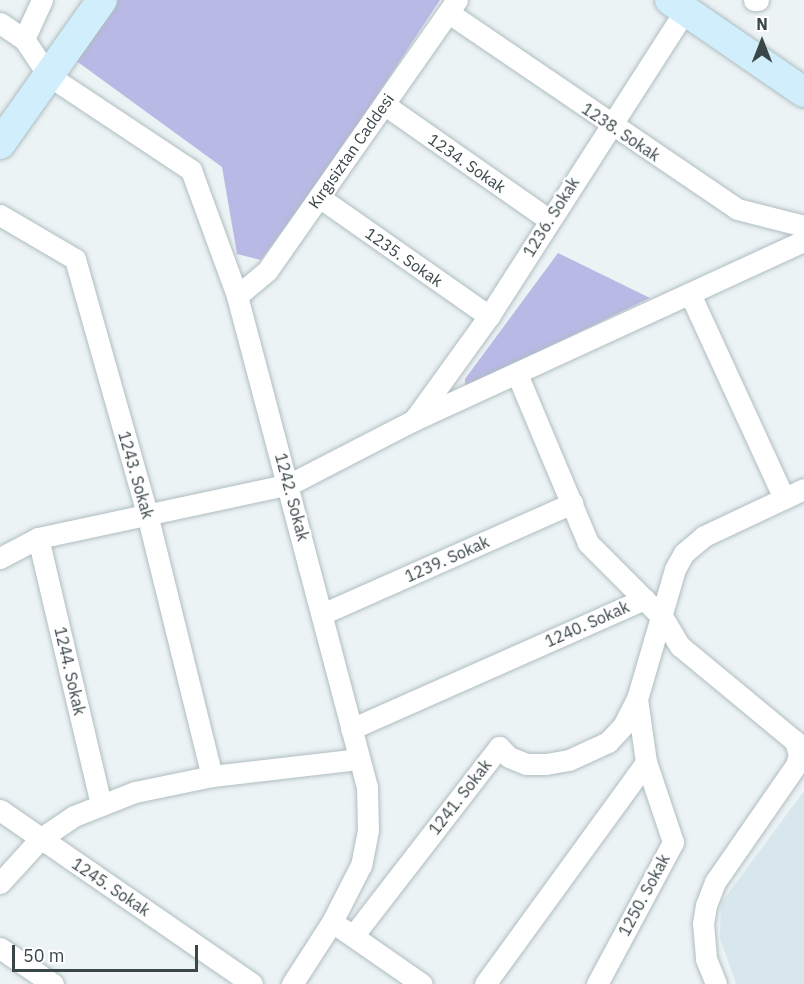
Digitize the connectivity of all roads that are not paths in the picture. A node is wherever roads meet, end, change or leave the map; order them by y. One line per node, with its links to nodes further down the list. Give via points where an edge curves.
1 (42, 0): 6 (street)
2 (102, 0): 7 (main road)
3 (677, 6): 8 (main road); 10 (street, 1236. Sokak)
4 (453, 7): 9 (street, Kırgısiztan Caddesi); 10 (street, 1238. Sokak)
5 (0, 23): 6 (street)
6 (24, 39): 7 (street)
7 (48, 75): 11 (main road); 18 (street, 1242. Sokak, via 191,170)
8 (804, 92)
9 (385, 105): 12 (street, Kırgısiztan Caddesi); 14 (street, 1234. Sokak)
10 (609, 125): 14 (street, 1236. Sokak); 15 (street, 1238. Sokak, via 736,209)
11 (0, 144)
12 (319, 197): 18 (street, Kırgısiztan Caddesi, via 267,271); 19 (street, 1235. Sokak)
13 (0, 216): 26 (street, 1243. Sokak, via 75,259)
14 (549, 220): 19 (street, 1236. Sokak)
15 (804, 226)
16 (804, 241): 17 (street, 1236. Sokak)
17 (690, 294): 20 (street, 1236. Sokak); 24 (street)
18 (237, 296): 22 (street, 1242. Sokak)
19 (489, 316): 21 (street, 1236. Sokak)
20 (517, 374): 21 (street, 1236. Sokak); 25 (street)
21 (414, 420): 22 (street, 1236. Sokak)
22 (290, 484): 26 (street, 1236. Sokak); 30 (street, 1242. Sokak)
23 (804, 489): 24 (street)
24 (784, 498): 31 (street, via 704,536 684,553 675,569)
25 (572, 503): 29 (street, via 588,543); 30 (street, 1239. Sokak)
26 (147, 514): 27 (street, 1236. Sokak); 37 (street, 1243. Sokak)
27 (38, 538): 28 (street, 1236. Sokak); 38 (street, 1244. Sokak)
28 (0, 558)
29 (644, 599): 31 (street, 1240. Sokak); 33 (street, 1240. Sokak)
30 (322, 614): 33 (street, 1242. Sokak)
31 (663, 618): 32 (street, 1241. Sokak); 34 (street, 1240. Sokak, via 680,646 795,741)
32 (637, 699): 36 (street, 1250. Sokak); 43 (street, 1241. Sokak, via 623,726 608,742 569,760 526,764 499,747)
33 (351, 729): 35 (street, 1242. Sokak)
34 (802, 754): 51 (street, via 715,882 706,905 706,959)
35 (358, 759): 37 (street); 42 (street, 1242. Sokak, via 367,787 368,830 361,865)
36 (646, 762): 49 (street); 50 (street, 1250. Sokak, via 673,842)
37 (212, 776): 38 (street, via 135,792)
38 (101, 805): 40 (street)
39 (0, 810): 40 (street, 1245. Sokak)
40 (40, 839): 41 (street); 46 (street, 1245. Sokak)
41 (0, 883)
42 (332, 922): 43 (street); 47 (street, 1242. Sokak)
43 (353, 936): 48 (street)
44 (0, 948): 45 (street)
45 (53, 984)
46 (252, 984)
47 (292, 984)
48 (422, 984)
49 (485, 984)
50 (597, 984)
51 (716, 984)

